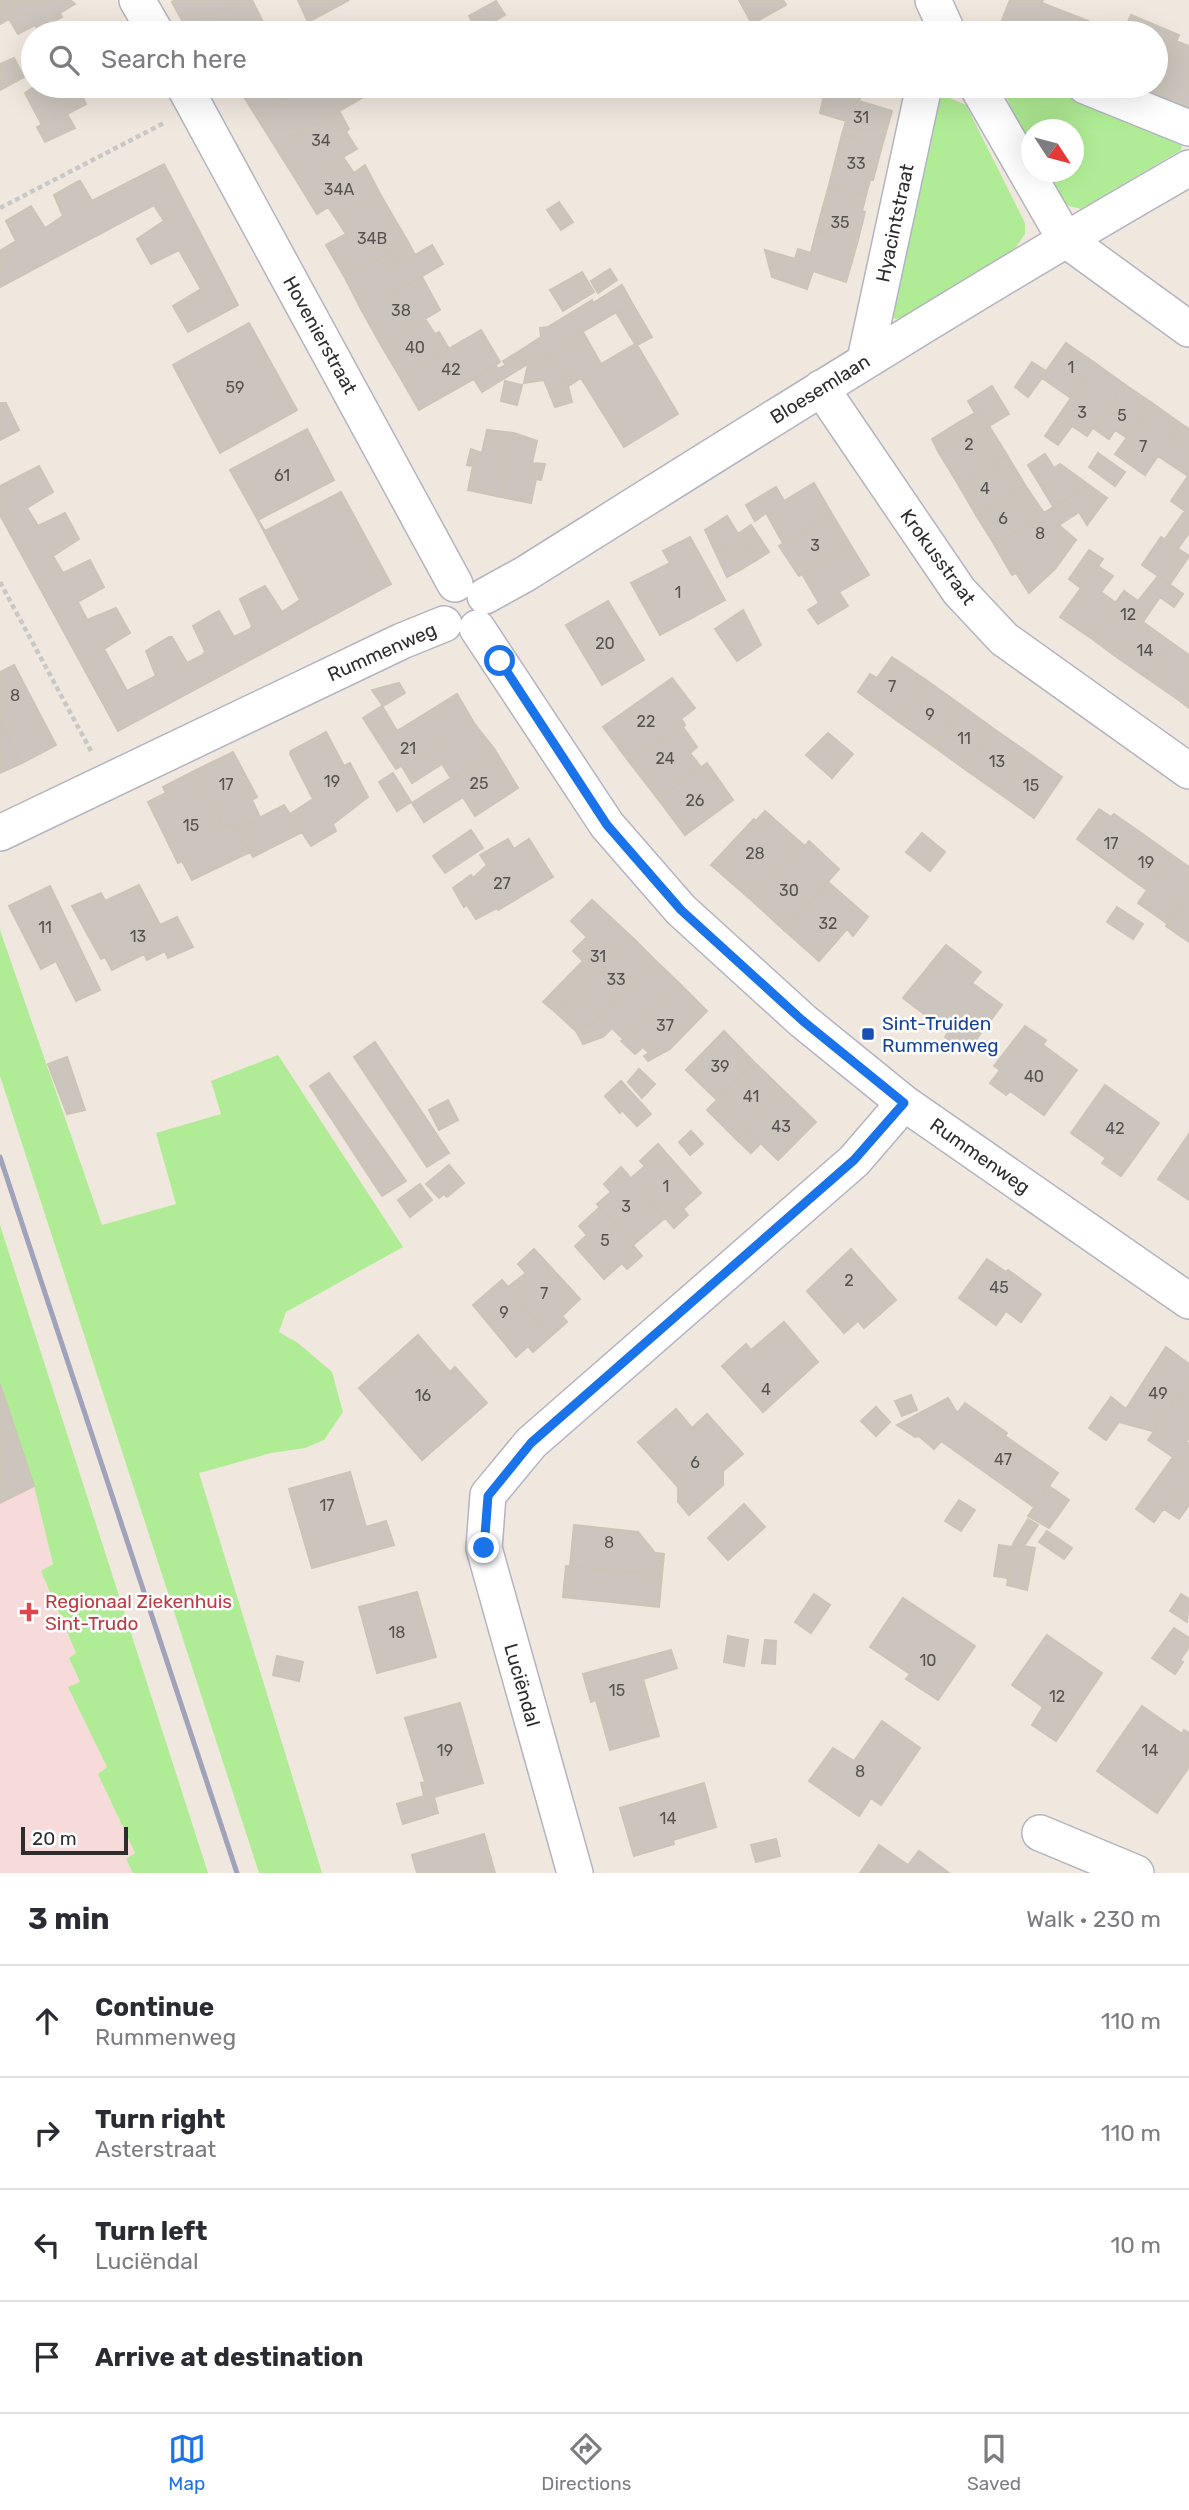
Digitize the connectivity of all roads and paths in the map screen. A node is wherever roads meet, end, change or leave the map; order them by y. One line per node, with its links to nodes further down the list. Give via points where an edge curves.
1 (137, 0): 3 (street)
2 (933, 0): 4 (street)
3 (149, 21)
4 (943, 21)
5 (188, 98): 12 (path)
6 (191, 98): 18 (street, Hovenierstraat)
7 (921, 98): 15 (street, Hyacintstraat)
8 (984, 98): 13 (street)
9 (1115, 98): 10 (street)
10 (1189, 128)
11 (1189, 168): 13 (street, Bloesemlaan)
12 (0, 208)
13 (1065, 239): 14 (street); 15 (street, Bloesemlaan)
14 (1189, 329)
15 (865, 360): 16 (street, Bloesemlaan)
16 (821, 388): 18 (street, Bloesemlaan); 19 (street, Krokusstraat, via 959,591 1004,639)
17 (0, 582): 20 (path)
18 (465, 608): 20 (street, Rummenweg); 22 (street, Rummenweg, via 607,825 681,910 803,1021)
19 (1189, 771)
20 (108, 782): 21 (street, Rummenweg)
21 (0, 833)
22 (904, 1103): 23 (street, Rummenweg); 25 (street, Luciëndal, via 854,1160 531,1443 488,1496 484,1548)
23 (1189, 1301)
24 (1040, 1833): 26 (street)
25 (575, 1873)
26 (1136, 1873)

